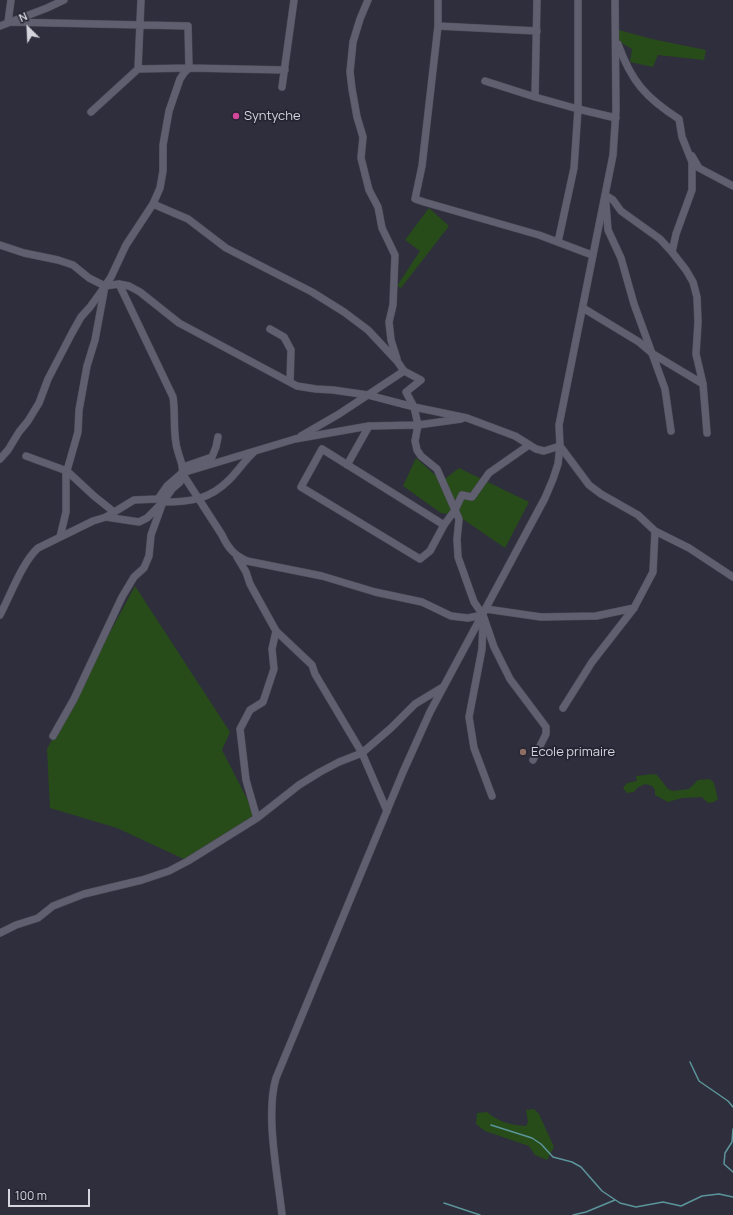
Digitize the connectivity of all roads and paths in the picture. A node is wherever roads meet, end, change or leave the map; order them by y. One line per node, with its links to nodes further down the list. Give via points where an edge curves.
1 (11, 0): 10 (street)
2 (64, 0): 10 (street)
3 (141, 0): 11 (street)
4 (294, 0): 18 (street)
5 (368, 0): 38 (street, via 353,42 350,72 363,137 361,158 369,190 378,208 382,228 396,255 390,322 391,340)
6 (438, 0): 13 (street)
7 (537, 0): 14 (street)
8 (578, 0): 22 (street)
9 (615, 0): 15 (street)
10 (8, 22): 11 (street); 12 (street)
11 (140, 25): 16 (street, via 188,26); 17 (street)
12 (0, 26)
13 (438, 26): 14 (street); 29 (street, via 422,166 415,199)
14 (537, 31): 21 (street)
15 (616, 38): 24 (street); 25 (street, via 626,65 643,91 679,119)
16 (189, 68): 17 (street); 18 (street); 28 (street, via 180,79 168,111 162,176)
17 (138, 69): 23 (street)
18 (285, 70): 20 (street)
19 (485, 81): 21 (street)
20 (282, 87)
21 (535, 97): 22 (street)
22 (578, 109): 24 (street); 29 (street, via 574,168)
23 (91, 112)
24 (616, 118): 27 (street, via 613,155)
25 (686, 147): 26 (street, via 699,168); 31 (street, via 692,162 692,190)
26 (733, 186)
27 (605, 195): 31 (street, via 613,200 621,211 660,239); 32 (street); 37 (street, via 608,230 621,258 634,304)
28 (153, 204): 34 (street, via 126,246); 38 (street, via 188,219 226,248 312,292 344,312 368,330)
29 (558, 242): 32 (street)
30 (0, 245): 34 (street, via 73,265 89,278)
31 (672, 252): 41 (street, via 693,282 698,322 696,354)
32 (592, 255): 35 (street)
33 (119, 284): 34 (street); 40 (street, via 140,292 179,323); 58 (street, via 173,397 174,431)
34 (105, 286): 55 (street, via 81,317 48,379 39,403); 57 (street, via 95,340 87,366 78,432)
35 (583, 308): 37 (street, via 640,342); 52 (street, via 559,425)
36 (270, 329): 40 (street, via 284,337 291,350)
37 (653, 354): 41 (street); 47 (street, via 665,389)
38 (397, 361): 39 (street)
39 (404, 371): 42 (street); 43 (street, via 421,380 406,392)
40 (290, 382): 42 (street, via 297,386)
41 (703, 384): 48 (street)
42 (368, 395): 43 (street); 50 (street)
43 (414, 407): 44 (street); 45 (street)
44 (467, 418): 45 (street); 51 (street, via 515,436)
45 (418, 425): 46 (street); 61 (street, via 416,450 437,469)
46 (370, 426): 50 (street); 56 (street)
47 (671, 431)
48 (707, 433)
49 (218, 437): 58 (street, via 212,457)
50 (295, 439): 53 (street)
51 (529, 445): 52 (street, via 544,451); 61 (street, via 489,473 472,497 462,495)
52 (560, 446): 65 (street, via 589,485 638,515); 70 (street, via 556,471 545,498)
53 (256, 450): 58 (street); 59 (street, via 218,490)
54 (26, 456): 57 (street)
55 (0, 459)
56 (347, 465): 64 (street); 64 (street, via 322,450 301,487 420,559 430,551)
57 (67, 470): 62 (street); 66 (street, via 65,518)
58 (182, 470): 59 (street); 60 (street, via 180,482 172,488); 62 (street, via 158,499 134,500)
59 (199, 500): 60 (street); 67 (street, via 227,546)
60 (163, 502): 63 (street, via 147,518 139,522); 75 (street, via 151,535 149,556 144,568 134,576 122,596 77,693)
61 (455, 510): 64 (street); 70 (street, via 459,519 458,557 474,602)
62 (114, 512): 63 (street)
63 (106, 517): 66 (street)
64 (444, 525)
65 (655, 530): 68 (street, via 716,564); 69 (street, via 653,572)
66 (60, 537): 71 (street, via 34,552)
67 (236, 555): 70 (street, via 247,561 322,576 375,592 422,602 451,616 468,618); 72 (street)
68 (733, 577)
69 (634, 608): 70 (street, via 596,616 541,617); 74 (street, via 592,662)
70 (485, 612): 73 (street); 77 (street, via 494,647 510,679 546,727 546,734); 78 (street, via 482,649 469,717 474,748)
71 (0, 615)
72 (276, 631): 76 (street, via 312,665); 80 (street, via 272,649 274,669 263,702 250,710 240,729 246,780)
73 (443, 687): 76 (street, via 415,704); 79 (street)
74 (564, 708)
75 (53, 736)
76 (362, 753): 79 (street); 80 (street, via 339,762 299,785)
77 (532, 760)
78 (492, 796)
79 (387, 811): 82 (street, via 276,1080 272,1119)
80 (257, 818): 81 (street, via 169,871 84,894 53,906 38,918)
81 (0, 933)
82 (282, 1215)

